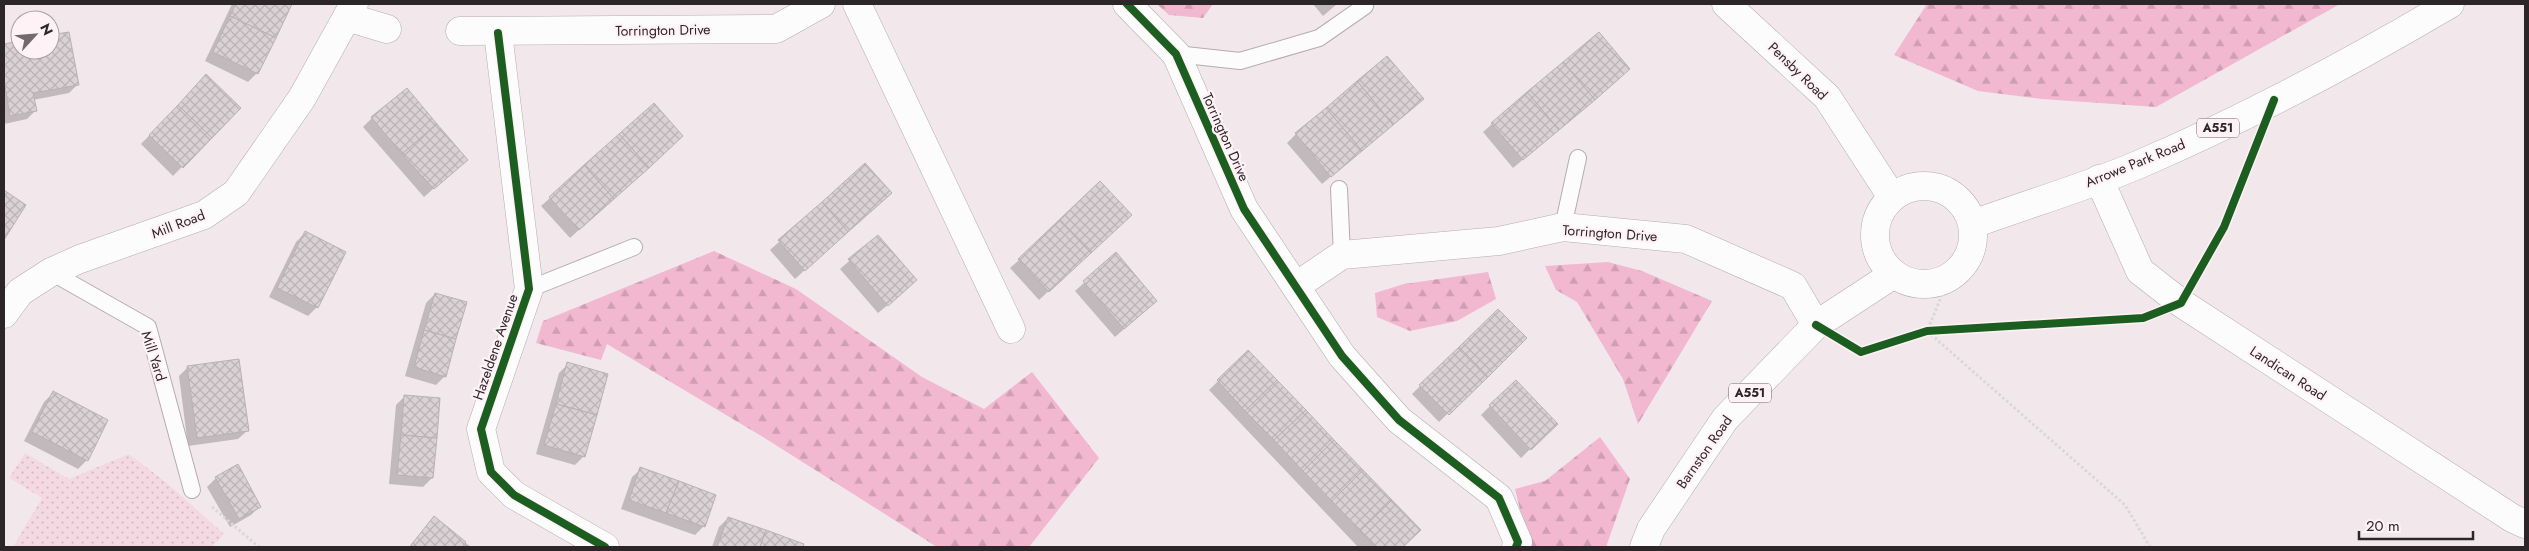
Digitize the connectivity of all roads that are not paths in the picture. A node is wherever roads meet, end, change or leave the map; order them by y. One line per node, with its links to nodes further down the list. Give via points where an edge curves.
1 (821, 4): 10 (street, Torrington Drive, via 776,29)
2 (856, 4): 26 (street)
3 (1127, 4): 11 (street, Torrington Drive)
4 (1726, 4): 15 (street, Pensby Road, via 1827,97)
5 (2450, 4): 13 (street, Arrowe Park Road / A551, via 2355,60 2207,133)
6 (1365, 6): 11 (lane, via 1318,38 1240,61)
7 (350, 10): 8 (street); 20 (street, Mill Road, via 302,98 236,193 204,216)
8 (387, 29)
9 (460, 32): 10 (street, Torrington Drive)
10 (498, 33): 23 (street, Hazeldene Avenue)
11 (1176, 54): 22 (street, Torrington Drive, via 1244,209)
12 (1578, 158): 17 (lane)
13 (2099, 179): 16 (street, Arrowe Park Road / A551); 28 (street, Landican Road, via 2140,271 2181,303)
14 (1340, 189): 19 (lane)
15 (1892, 197): 16 (street, via 1916,186 1934,187 1956,197); 21 (street, via 1880,214 1875,238 1881,259)
16 (1973, 224): 21 (street, via 1973,246 1958,272 1941,282 1918,284)
17 (1563, 227): 19 (street, Torrington Drive, via 1499,241); 25 (street, Torrington Drive, via 1686,239 1793,286)
18 (634, 247): 23 (lane)
19 (1342, 255): 22 (street, Torrington Drive)
20 (51, 272): 24 (street, Mill Road, via 20,292); 27 (lane, Mill Yard, via 148,327)
21 (1894, 274): 25 (street, Barnston Road / A551)
22 (1296, 286): 30 (street, via 1342,356 1399,420 1499,498 1518,542)
23 (529, 289): 29 (street, Hazeldene Avenue, via 481,429 491,472 514,495)
24 (4, 314)
25 (1816, 325): 31 (street, Barnston Road / A551, via 1725,419 1651,529)
26 (1011, 328)
27 (192, 490)
28 (2525, 524)
29 (605, 547)
30 (1516, 547)
31 (1644, 547)

